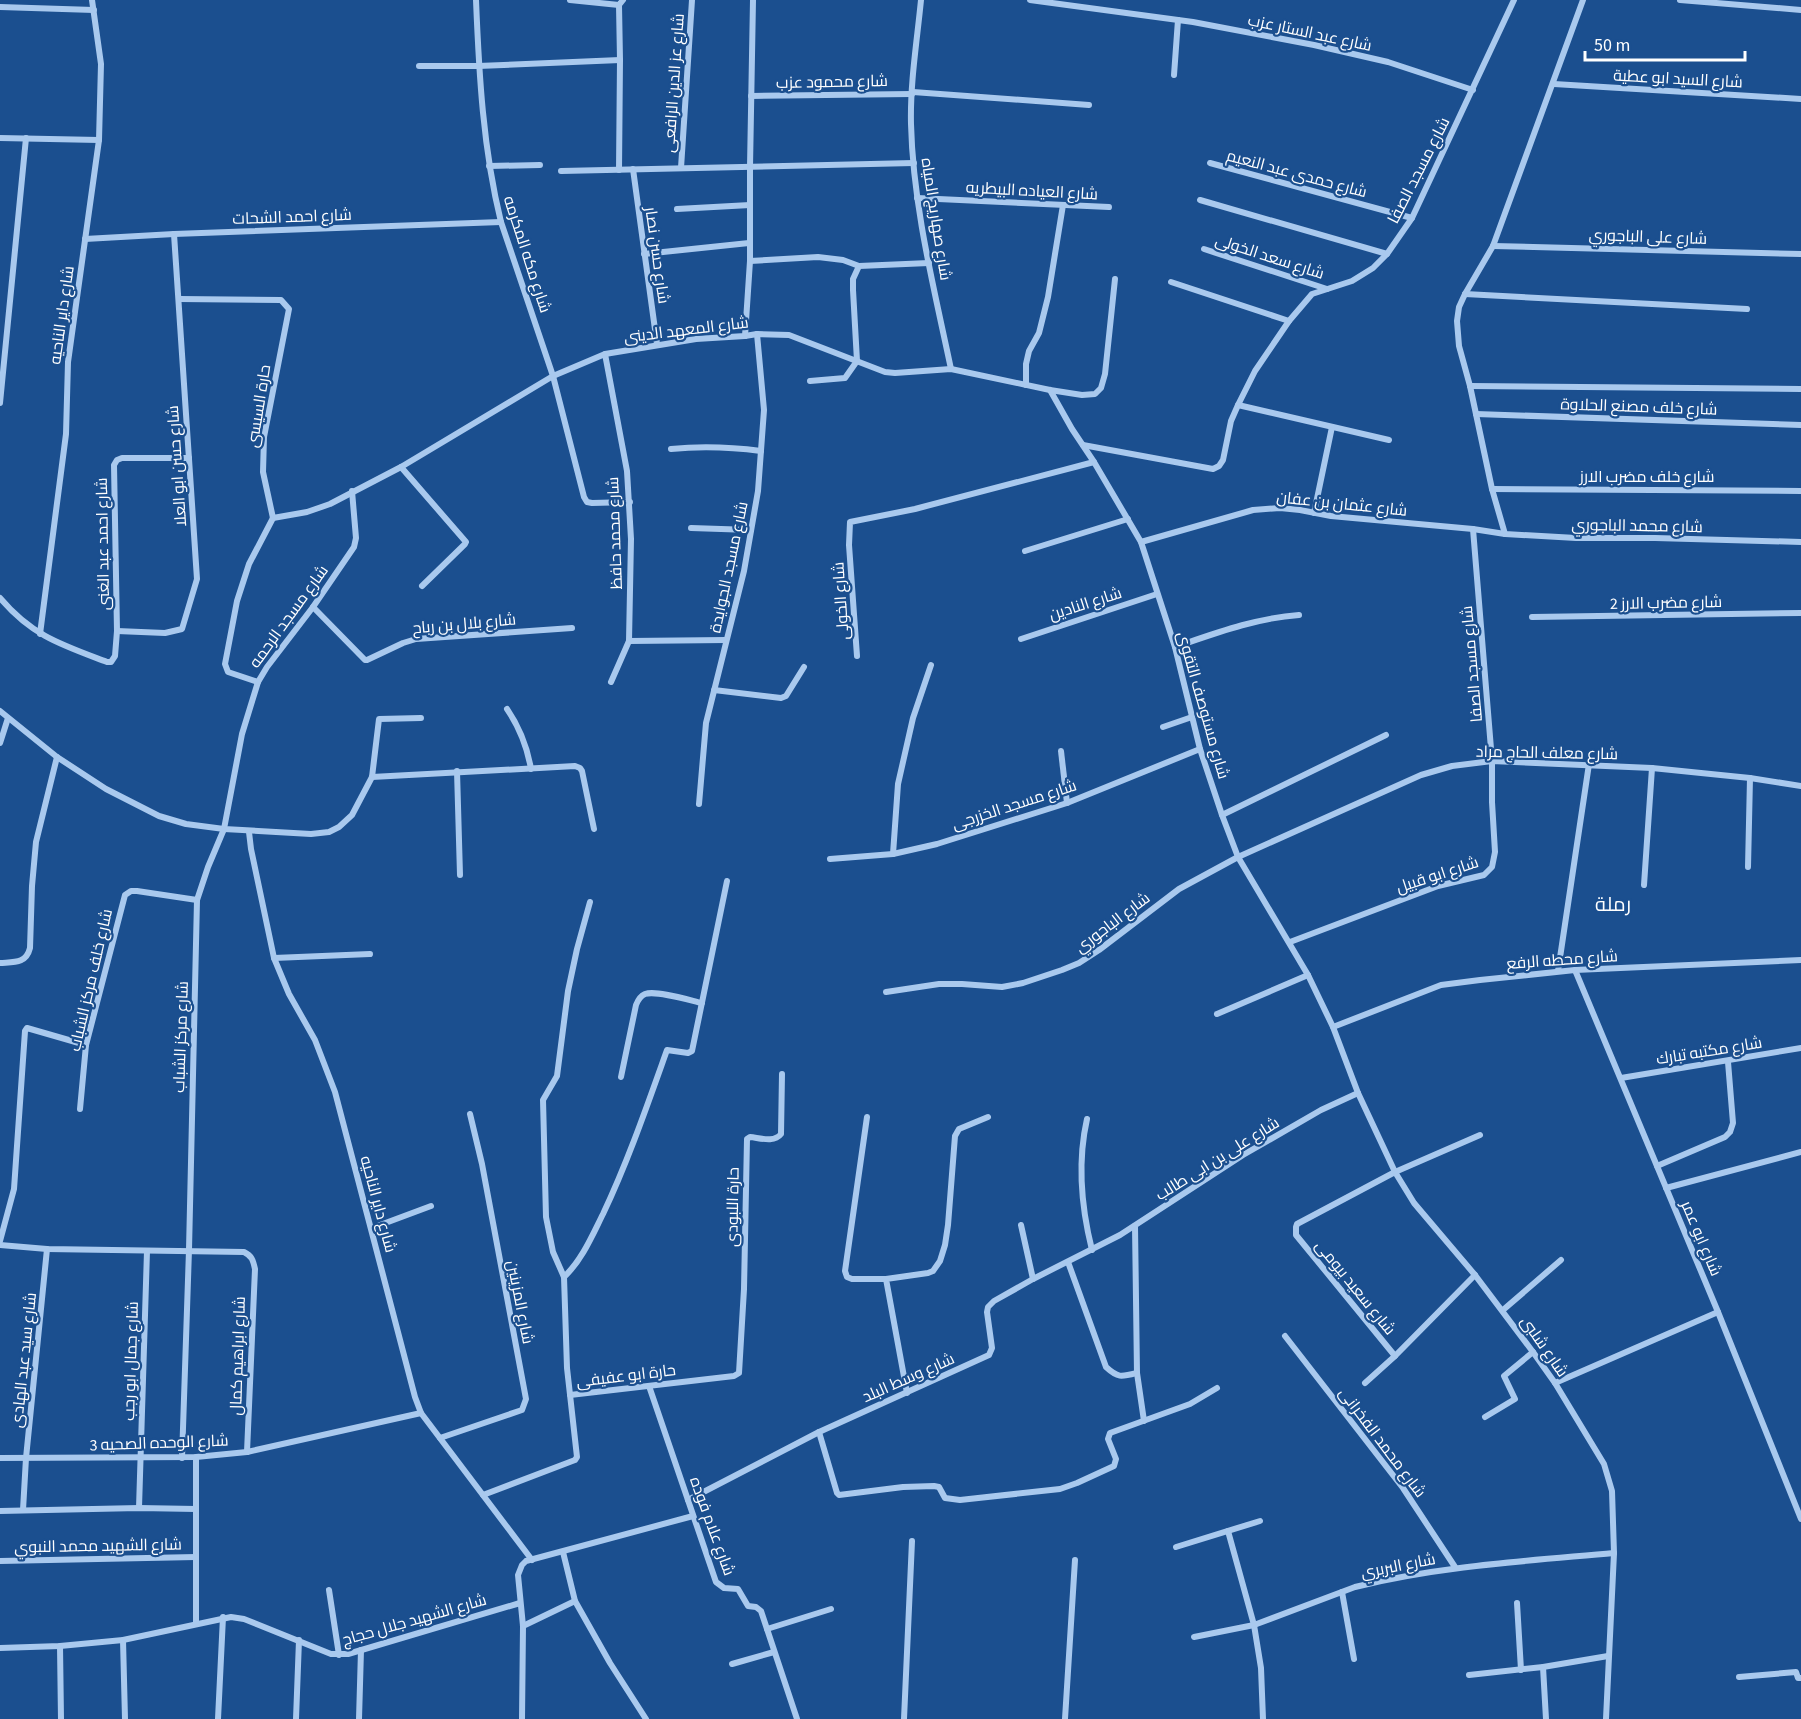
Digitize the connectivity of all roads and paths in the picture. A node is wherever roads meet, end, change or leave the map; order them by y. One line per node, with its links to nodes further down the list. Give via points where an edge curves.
1 (92, 0): 13 (street, شارع داير الناحيه)
2 (476, 0): 18 (street, شارع مكه المكرمه)
3 (570, 0): 11 (street)
4 (693, 0): 34 (street, شارع عز الدين الرافعى)
5 (753, 0): 23 (street)
6 (921, 0): 22 (street, شارع صهاريج المياه)
7 (1030, 0): 15 (street, شارع عبد الستار عزب)
8 (1514, 0): 21 (street, شارع مسجد الصفا)
9 (1583, 0): 20 (street)
10 (1680, 0): 14 (street)
11 (621, 3): 16 (street)
12 (0, 7): 13 (street)
13 (94, 10): 28 (street, شارع داير الناحيه, via 101,64)
14 (1801, 10)
15 (1178, 20): 19 (street); 21 (street, شارع عبد الستار عزب, via 1325,47 1388,62)
16 (620, 60): 18 (street); 36 (street)
17 (419, 66): 18 (street)
18 (478, 66): 32 (street, شارع مكه المكرمه)
19 (1174, 75)
20 (1554, 84): 24 (street, شارع السيد ابو عطية); 49 (street)
21 (1473, 90): 44 (street, شارع مسجد الصفا)
22 (913, 93): 23 (street, شارع محمود عزب); 25 (street, شارع محمود عزب); 29 (street, شارع صهاريج المياه)
23 (751, 96): 33 (street)
24 (1801, 99)
25 (1089, 105)
26 (0, 138): 27 (street)
27 (26, 138): 28 (street); 76 (street)
28 (99, 140): 47 (street, شارع داير الناحيه)
29 (914, 163): 33 (street); 38 (street, شارع صهاريج المياه)
30 (1210, 163): 44 (street, شارع حمدى عبد النعيم)
31 (540, 165): 32 (street)
32 (489, 166): 45 (street, شارع مكه المكرمه)
33 (750, 166): 34 (street); 40 (street)
34 (681, 168): 35 (street)
35 (633, 169): 36 (street); 51 (street, شارع حسن نصار)
36 (619, 170): 37 (street)
37 (561, 171)
38 (917, 198): 41 (street, شارع العياده البيطريه); 55 (street, شارع صهاريج المياه)
39 (1200, 200): 52 (street)
40 (750, 205): 43 (street); 48 (street)
41 (1063, 205): 42 (street, شارع العياده البيطريه); 72 (street, via 1048,297 1026,364)
42 (1109, 207)
43 (677, 209)
44 (1412, 218): 52 (street, شارع مسجد الصفا)
45 (501, 222): 46 (street, شارع احمد الشحات); 70 (street, شارع مكه المكرمه)
46 (174, 234): 47 (street, شارع احمد الشحات); 61 (street, شارع حسن ابو العلا)
47 (85, 239): 111 (street, شارع داير الناحيه, via 68,362 65,443)
48 (749, 243): 51 (street); 54 (street)
49 (1493, 246): 53 (street, شارع على الباجوري); 60 (street)
50 (1204, 249): 59 (street, شارع سعد الخولى)
51 (644, 254): 66 (street, شارع حسن نصار)
52 (1387, 254): 59 (street, شارع مسجد الصفا, via 1373,268)
53 (1801, 254)
54 (750, 261): 56 (street, via 818,257); 65 (street)
55 (929, 263): 56 (street); 69 (street, شارع صهاريج المياه)
56 (859, 266): 68 (street, via 853,279)
57 (1115, 279): 75 (street, شارع المعهد الدينى, via 1101,388 1088,395)
58 (1171, 282): 63 (street)
59 (1328, 289): 63 (street, شارع مسجد الصفا, via 1312,294)
60 (1465, 294): 62 (street); 73 (street, via 1459,307 1457,333)
61 (179, 299): 85 (street, شارع حسن ابو العلا); 93 (street, حارة السيسى, via 281,300 289,309 264,437 263,472)
62 (1747, 309)
63 (1289, 321): 77 (street, شارع مسجد الصفا, via 1255,371)
64 (757, 334): 65 (street, شارع المعهد الدينى); 68 (street, شارع المعهد الدينى, via 789,335); 84 (street, شارع مسجد الجوايدة, via 764,410)
65 (745, 336): 66 (street, شارع المعهد الدينى)
66 (657, 344): 67 (street, شارع المعهد الدينى)
67 (605, 354): 70 (street, شارع المعهد الدينى); 91 (street, شارع محمد حافظ)
68 (857, 361): 69 (street, شارع المعهد الدينى, via 895,374); 71 (street, via 845,378)
69 (951, 369): 72 (street, شارع المعهد الدينى)
70 (554, 376): 87 (street, شارع المعهد الدينى); 91 (street, شارع مكه المكرمه, via 587,502)
71 (810, 381)
72 (1026, 385): 75 (street, شارع المعهد الدينى)
73 (1470, 386): 74 (street); 78 (street)
74 (1801, 389)
75 (1050, 390): 82 (street, شارع مستوصف التقوى)
76 (0, 403)
77 (1238, 405): 80 (street); 82 (street, شارع مسجد الصفا, via 1223,460 1213,469)
78 (1476, 414): 79 (street, شارع خلف مصنع الحلاوة); 88 (street)
79 (1801, 424)
80 (1332, 427): 81 (street); 92 (street)
81 (1389, 441)
82 (1083, 446): 86 (street, شارع مستوصف التقوى)
83 (671, 449): 84 (street, via 701,446)
84 (761, 451): 97 (street, شارع مسجد الجوايدة)
85 (189, 458): 110 (street, شارع حسن ابو العلا, via 197,579 184,626 165,633); 110 (street, شارع احمد عبد الغنى, via 122,458 114,465)
86 (1095, 462): 94 (street, شارع مستوصف التقوى); 116 (street, شارع الخولى, via 915,509 852,520 849,545)
87 (401, 467): 89 (street, شارع المعهد الدينى); 102 (street, via 466,542)
88 (1492, 489): 90 (street, شارع خلف مضرب الارز); 98 (street)
89 (352, 491): 93 (street, شارع المعهد الدينى, via 307,512); 105 (street, شارع مسجد الرحمه, via 355,542)
90 (1801, 491)
91 (630, 502): 114 (street, شارع محمد حافظ)
92 (1314, 513): 96 (street, شارع عثمان بن عفان); 99 (street, شارع عثمان بن عفان, via 1280,508 1253,510)
93 (273, 518): 119 (street, via 249,564 237,601 225,664 228,672)
94 (1128, 519): 99 (street, شارع مستوصف التقوى); 101 (street)
95 (691, 528): 97 (street)
96 (1473, 529): 98 (street, شارع محمد الباجوري); 133 (street, شارع مسجد الصفا)
97 (751, 531): 113 (street, شارع مسجد الجوايدة)
98 (1505, 534): 100 (street, شارع محمد الباجوري)
99 (1141, 542): 103 (street, شارع مستوصف التقوى)
100 (1801, 542)
101 (1025, 551)
102 (422, 586)
103 (1157, 594): 112 (street, شارع النادين); 115 (street, شارع مستوصف التقوى)
104 (0, 598): 111 (street)
105 (313, 607): 109 (street, شارع بلال بن رباح, via 364,660 416,639); 119 (street, شارع مسجد الرحمه)
106 (1801, 613): 108 (street, شارع مضرب الارز 2)
107 (1299, 615): 115 (street, via 1257,621)
108 (1532, 617)
109 (572, 628)
110 (117, 631): 111 (street, شارع احمد عبد الغنى, via 111,662)
111 (40, 634)
112 (1021, 639)
113 (726, 640): 114 (street); 121 (street, شارع مسجد الجوايدة)
114 (628, 641): 120 (street, شارع محمد حافظ)
115 (1175, 647): 124 (street, شارع مستوصف التقوى)
116 (857, 656)
117 (931, 665): 147 (street, via 913,717 898,784)
118 (804, 667): 121 (street, via 781,698)
119 (258, 682): 145 (street, شارع مسجد الرحمه, via 242,734)
120 (611, 682)
121 (714, 690): 142 (street, شارع مسجد الجوايدة, via 706,723)
122 (507, 709): 136 (street, via 527,747)
123 (0, 711): 125 (street)
124 (1192, 717): 127 (street); 130 (street, شارع مستوصف التقوى)
125 (8, 718): 129 (street); 132 (street)
126 (421, 718): 138 (street, via 379,719)
127 (1163, 727)
128 (1386, 735): 143 (street)
129 (0, 743)
130 (1200, 749): 141 (street, شارع مسجد الخزرجى); 143 (street, شارع مستوصف التقوى)
131 (1060, 751): 141 (street)
132 (57, 757): 145 (street, via 106,789 159,816); 160 (street, via 36,842 29,955 18,962)
133 (1492, 760): 134 (street, شارع معلف الحاج مراد); 148 (street, شارع معلف الحاج مراد, via 1421,775); 156 (street, شارع ابو قبيل, via 1495,852 1489,871 1438,886)
134 (1589, 764): 135 (street, شارع معلف الحاج مراد); 162 (street)
135 (1652, 768): 139 (street, شارع معلف الحاج مراد); 153 (street)
136 (531, 769): 137 (street); 144 (street, via 580,768)
137 (457, 771): 138 (street); 151 (street)
138 (372, 777): 146 (street, via 352,815 329,832)
139 (1750, 778): 140 (street, شارع معلف الحاج مراد); 150 (street)
140 (1801, 786)
141 (1067, 803): 147 (street, شارع مسجد الخزرجى)
142 (699, 804)
143 (1222, 814): 148 (street, شارع مستوصف التقوى)
144 (594, 829)
145 (224, 830): 146 (street); 154 (street, شارع مركز الشباب)
146 (249, 831): 158 (street, شارع داير الناحيه)
147 (893, 854): 149 (street, شارع مسجد الخزرجى)
148 (1238, 857): 156 (street, شارع مستوصف التقوى); 164 (street, شارع الباجوري, via 1179,889 1099,950 1062,970 1002,987 939,984)
149 (830, 859)
150 (1748, 867)
151 (460, 875)
152 (727, 881): 165 (street)
153 (1644, 885)
154 (197, 900): 168 (street, شارع خلف مركز الشباب, via 137,891 125,895); 193 (street, شارع مركز الشباب)
155 (590, 902): 199 (street, via 568,991 558,1071 543,1100 546,1217 553,1252)
156 (1290, 942): 163 (street, شارع مستوصف التقوى)
157 (370, 954): 158 (street)
158 (274, 958): 189 (street, شارع داير الناحيه, via 315,1040 335,1092)
159 (1801, 960): 161 (street, شارع محطه الرفع)
160 (0, 963)
161 (1575, 970): 162 (street, شارع محطه الرفع); 173 (street, شارع ابو عمر)
162 (1558, 971): 167 (street, شارع محطه الرفع, via 1441,985)
163 (1308, 975): 166 (street); 167 (street, شارع مستوصف التقوى)
164 (886, 992)
165 (702, 1003): 172 (street, via 655,993 640,997); 199 (street, via 692,1052 667,1050 622,1175 583,1251)
166 (1217, 1014)
167 (1333, 1027): 174 (street, شارع شلبى)
168 (86, 1045): 175 (street, شارع خلف مركز الشباب); 186 (street, via 27,1028 25,1031 17,1166)
169 (1801, 1048): 170 (street, شارع مكتبه تبارك)
170 (1728, 1062): 173 (street, شارع مكتبه تبارك); 182 (street, via 1733,1123 1730,1132)
171 (782, 1074): 207 (street, حارة اللبودى, via 781,1134 773,1139 747,1139)
172 (621, 1077)
173 (1621, 1078): 182 (street, شارع ابو عمر)
174 (1358, 1093): 183 (street, شارع شلبى); 188 (street, شارع على بن ابى طالب, via 1243,1155)
175 (80, 1109)
176 (470, 1114): 219 (street, شارع المزينين, via 526,1399 522,1410)
177 (867, 1117): 201 (street, via 844,1271 852,1279)
178 (988, 1117): 201 (street, via 959,1129 955,1136 948,1225 940,1261 928,1273)
179 (1087, 1119): 194 (street, via 1081,1156 1081,1197)
180 (1480, 1135): 183 (street)
181 (1801, 1152): 184 (street)
182 (1658, 1166): 184 (street, شارع ابو عمر)
183 (1395, 1172): 198 (street, شارع شلبى, via 1414,1203); 206 (street, شارع سعيد بيومى, via 1296,1227 1296,1235)
184 (1666, 1188): 203 (street, شارع ابو عمر)
185 (431, 1206): 189 (street)
186 (3, 1223): 190 (street)
187 (1021, 1225): 200 (street)
188 (1135, 1226): 194 (street, شارع على بن ابى طالب); 208 (street)
189 (372, 1228): 215 (street, شارع داير الناحيه)
190 (0, 1241)
191 (0, 1245): 192 (street)
192 (47, 1249): 195 (street); 223 (street, شارع سيد عبد الهادى)
193 (189, 1250): 195 (street); 220 (street, شارع ابراهيم كمال, via 244,1252 254,1261); 225 (street, شارع مركز الشباب)
194 (1092, 1250): 197 (street, شارع وسط البلد)
195 (147, 1251): 224 (street, شارع جمال ابو رجب)
196 (1561, 1260): 202 (street)
197 (1068, 1262): 200 (street, شارع وسط البلد); 208 (street, via 1106,1367 1115,1376)
198 (1475, 1275): 202 (street, شارع شلبى); 206 (street)
199 (564, 1277): 214 (street)
200 (1033, 1278): 213 (street, شارع وسط البلد, via 988,1307 992,1348 988,1355)
201 (886, 1279): 213 (street)
202 (1503, 1310): 205 (street, شارع شلبى)
203 (1718, 1312): 210 (street); 233 (street, شارع ابو عمر)
204 (1285, 1336): 244 (street, شارع محمد الفخرانى, via 1403,1488)
205 (1533, 1352): 210 (street, شارع شلبى); 216 (street, via 1504,1376 1515,1399)
206 (1395, 1356): 209 (street)
207 (739, 1373): 211 (street, حارة ابو عفيفى)
208 (1137, 1373): 217 (street)
209 (1365, 1383)
210 (1555, 1383): 239 (street, شارع شلبى, via 1604,1464 1612,1491)
211 (649, 1386): 214 (street, حارة ابو عفيفى); 227 (street, شارع علام فوده)
212 (1217, 1388): 217 (street, via 1190,1404)
213 (907, 1393): 218 (street, شارع وسط البلد)
214 (570, 1395): 226 (street, حارة ابو عفيفى, via 575,1460)
215 (421, 1413): 219 (street, شارع داير الناحيه); 220 (street, شارع الوحده الصحيه 3)
216 (1485, 1417)
217 (1144, 1421): 218 (street, via 1110,1433 1114,1466 1077,1483 1060,1489 960,1500 945,1498 934,1486 839,1495)
218 (819, 1432): 227 (street, شارع وسط البلد)
219 (440, 1438): 226 (street, شارع داير الناحيه)
220 (247, 1452): 221 (street, شارع الوحده الصحيه 3)
221 (196, 1457): 225 (street, شارع الوحده الصحيه 3); 229 (street)
222 (0, 1458): 223 (street, شارع الوحده الصحيه 3)
223 (26, 1458): 224 (street, شارع الوحده الصحيه 3); 230 (street, شارع سيد عبد الهادى)
224 (141, 1458): 225 (street, شارع الوحده الصحيه 3); 228 (street, شارع جمال ابو رجب)
225 (182, 1458)
226 (483, 1495): 243 (street, شارع داير الناحيه)
227 (688, 1500): 232 (street, شارع علام فوده)
228 (139, 1508): 229 (street); 230 (street)
229 (196, 1509): 240 (street)
230 (23, 1510): 231 (street)
231 (0, 1511)
232 (693, 1516): 238 (street); 255 (street, شارع علام فوده, via 716,1582 724,1588 738,1589 748,1606 759,1608)
233 (1801, 1519)
234 (1260, 1521): 235 (street)
235 (1228, 1531): 237 (street); 253 (street)
236 (912, 1541): 280 (street)
237 (1176, 1547)
238 (562, 1552): 243 (street); 247 (street)
239 (1614, 1553): 244 (street, شارع البربري); 264 (street, شارع شلبى)
240 (196, 1557): 242 (street, شارع الشهيد محمد النبوي); 252 (street)
241 (1075, 1560): 281 (street)
242 (0, 1561)
243 (529, 1561): 248 (street, via 518,1575)
244 (1455, 1567): 246 (street, شارع البربري)
245 (329, 1590): 263 (street)
246 (1342, 1592): 253 (street, شارع البربري); 265 (street)
247 (575, 1600): 254 (street); 278 (street)
248 (520, 1603): 254 (street); 261 (street, شارع الشهيد جلال حجاج)
249 (1517, 1603): 268 (street)
250 (831, 1609): 255 (street)
251 (223, 1617): 252 (street, شارع الشهيد جلال حجاج); 258 (street, شارع الشهيد جلال حجاج, via 244,1619); 274 (street)
252 (196, 1623): 257 (street, شارع الشهيد جلال حجاج)
253 (1254, 1625): 256 (street, شارع البربري); 282 (street)
254 (523, 1626): 277 (street)
255 (767, 1629): 262 (street, شارع علام فوده)
256 (1194, 1637)
257 (123, 1640): 259 (street, شارع الشهيد جلال حجاج); 273 (street)
258 (299, 1640): 263 (street, شارع الشهيد جلال حجاج); 275 (street)
259 (60, 1646): 260 (street, شارع الشهيد جلال حجاج); 272 (street)
260 (0, 1648)
261 (361, 1650): 263 (street, شارع الشهيد جلال حجاج); 276 (street)
262 (774, 1652): 266 (street); 279 (street, شارع علام فوده)
263 (339, 1655)
264 (1608, 1656): 267 (street); 284 (street, شارع شلبى)
265 (1354, 1659)
266 (732, 1664)
267 (1544, 1667): 268 (street); 283 (street)
268 (1521, 1670): 269 (street)
269 (1469, 1675)
270 (1739, 1677): 271 (street, via 1796,1672)
271 (1801, 1678)
272 (61, 1719)
273 (125, 1719)
274 (218, 1719)
275 (296, 1719)
276 (359, 1719)
277 (522, 1719)
278 (646, 1719)
279 (798, 1719)
280 (904, 1719)
281 (1065, 1719)
282 (1263, 1719)
283 (1546, 1719)
284 (1606, 1719)

